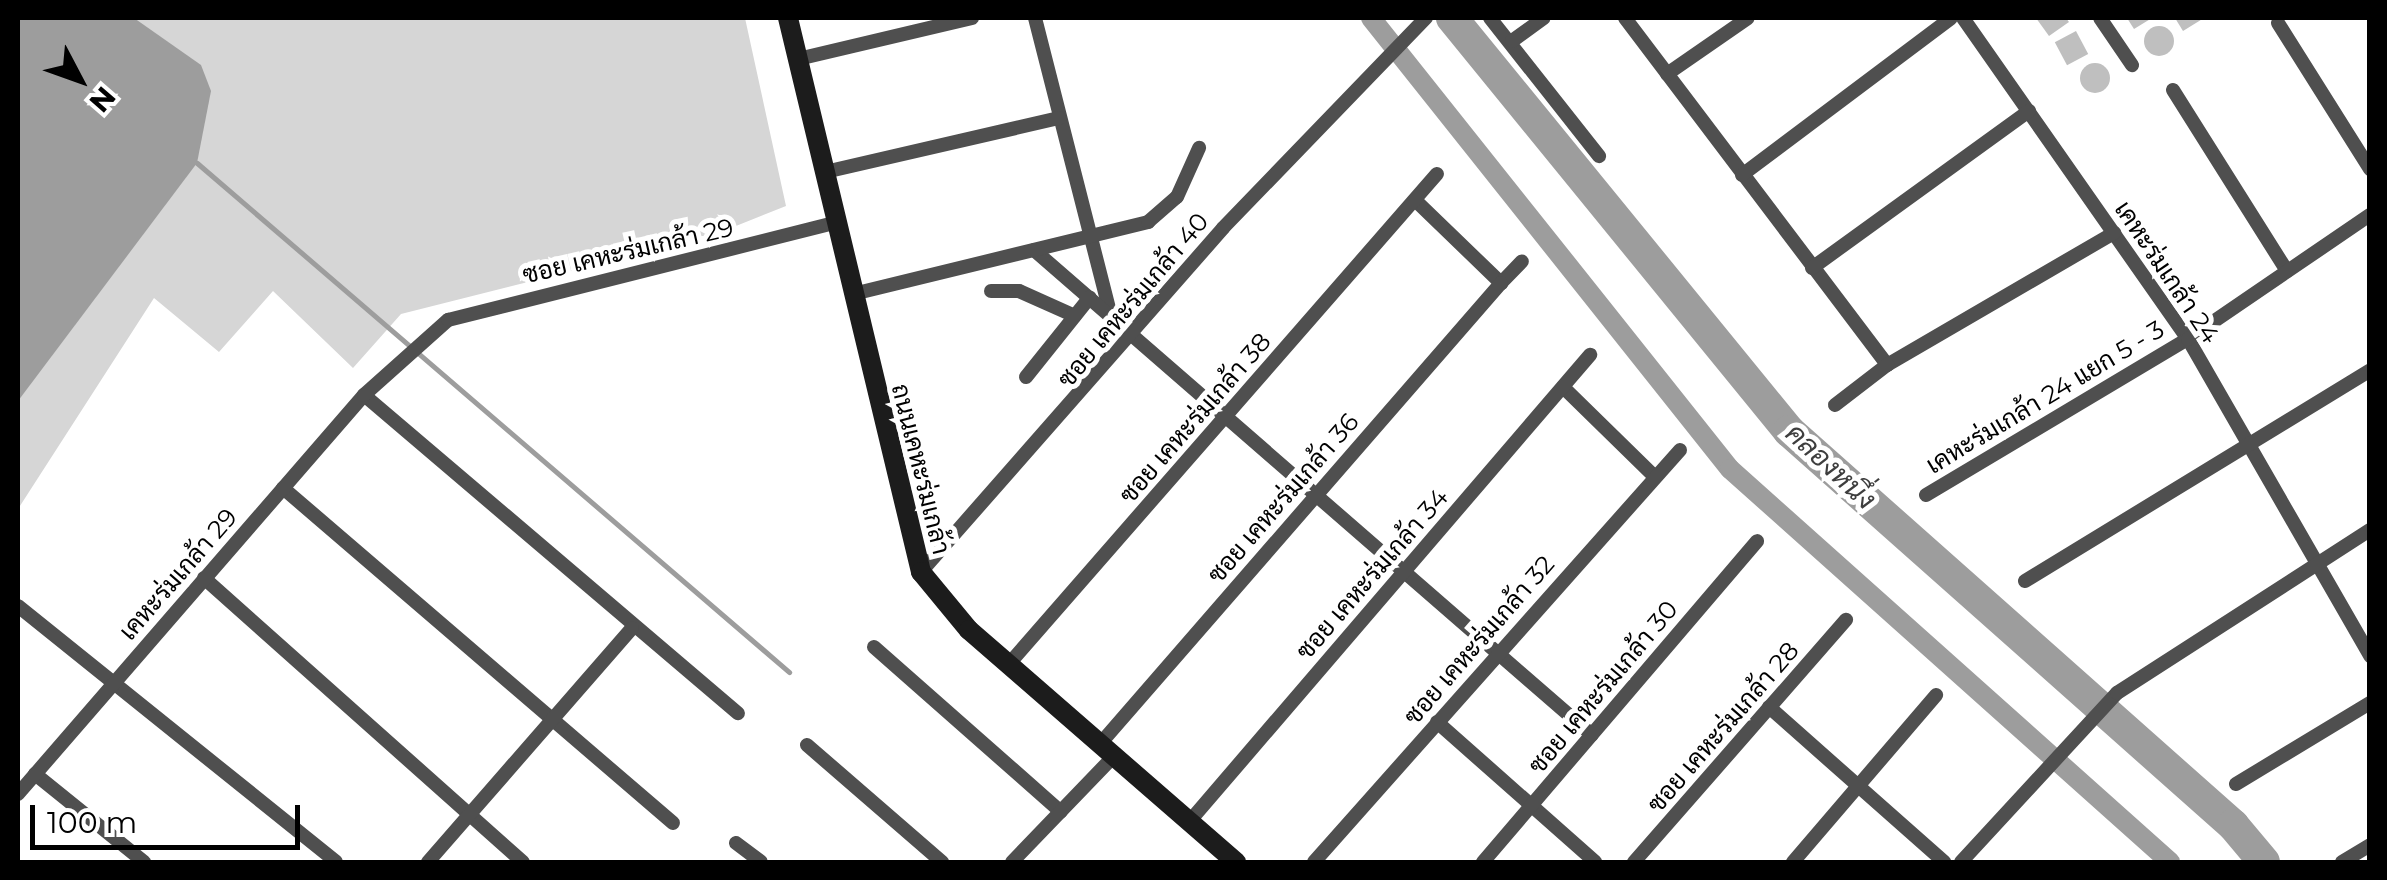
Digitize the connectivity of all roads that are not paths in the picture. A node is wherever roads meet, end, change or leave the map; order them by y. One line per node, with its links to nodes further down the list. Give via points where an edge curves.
1 (788, 18): 14 (street, ถนนเคหะร่มเกล้า)
2 (972, 18): 14 (street)
3 (1035, 18): 19 (street)
4 (1426, 18): 41 (street, ซอย เคหะร่มเกล้า 40)
5 (1490, 18): 13 (street)
6 (1544, 18): 13 (street)
7 (1626, 18): 16 (street)
8 (1748, 18): 16 (street)
9 (1951, 18): 25 (street)
10 (1964, 18): 18 (street, เคหะร่มเกล้า 24)
11 (2100, 18): 15 (street)
12 (2278, 23): 22 (street)
13 (1512, 41): 21 (street)
14 (798, 59): 23 (street, ถนนเคหะร่มเกล้า)
15 (2132, 65)
16 (1668, 74): 25 (street)
17 (2172, 90): 34 (street)
18 (2029, 111): 29 (street, เคหะร่มเกล้า 24); 33 (street)
19 (1058, 118): 23 (street); 30 (street)
20 (1198, 148): 30 (street, via 1163,212)
21 (1599, 156)
22 (2370, 170)
23 (825, 172): 28 (street, ถนนเคหะร่มเกล้า)
24 (1437, 174): 26 (street, ซอย เคหะร่มเกล้า 38)
25 (1742, 175): 33 (street)
26 (1415, 200): 35 (street); 50 (street, ซอย เคหะร่มเกล้า 38)
27 (2370, 215): 34 (street, เคหะร่มเกล้า 24 แยก 5 - 3)
28 (838, 222): 37 (street, ถนนเคหะร่มเกล้า); 48 (street, ซอย เคหะร่มเกล้า 29, via 466,312)
29 (2114, 233): 42 (street, เคหะร่มเกล้า 24); 44 (street)
30 (1088, 239): 31 (street); 39 (street)
31 (1034, 250): 37 (street); 38 (street)
32 (1522, 262): 35 (street, ซอย เคหะร่มเกล้า 36)
33 (1812, 268): 44 (street)
34 (2287, 271): 42 (street, เคหะร่มเกล้า 24 แยก 5 - 3)
35 (1501, 283): 56 (street, ซอย เคหะร่มเกล้า 36)
36 (991, 291): 40 (street, via 1019,291)
37 (853, 294): 60 (street, ถนนเคหะร่มเกล้า)
38 (1090, 298): 39 (street); 40 (street)
39 (1111, 315): 41 (street)
40 (1075, 316): 46 (street)
41 (1134, 337): 50 (street); 60 (street, ซอย เคหะร่มเกล้า 40)
42 (2188, 339): 51 (street, เคหะร่มเกล้า 24); 55 (street, เคหะร่มเกล้า 24 แยก 5 - 3)
43 (1590, 355): 47 (street, ซอย เคหะร่มเกล้า 34)
44 (1887, 364): 49 (street)
45 (2370, 370): 51 (street)
46 (1026, 378)
47 (1564, 387): 53 (street); 61 (street, ซอย เคหะร่มเกล้า 34)
48 (368, 390): 54 (street, เคหะร่มเกล้า 29); 66 (street)
49 (1835, 404)
50 (1226, 418): 56 (street); 70 (street, ซอย เคหะร่มเกล้า 38)
51 (2246, 447): 59 (street, เคหะร่มเกล้า 24); 63 (street)
52 (1680, 450): 53 (street, ซอย เคหะร่มเกล้า 32)
53 (1654, 476): 68 (street, ซอย เคหะร่มเกล้า 32)
54 (283, 488): 62 (street, เคหะร่มเกล้า 29); 76 (street)
55 (1926, 495)
56 (1311, 498): 61 (street); 80 (street, ซอย เคหะร่มเกล้า 36)
57 (2370, 530): 59 (street)
58 (1758, 541): 78 (street, ซอย เคหะร่มเกล้า 30)
59 (2316, 564): 69 (street, เคหะร่มเกล้า 24); 106 (street, via 2117,693)
60 (921, 572): 70 (street, ถนนเคหะร่มเกล้า)
61 (1400, 575): 68 (street); 88 (street, ซอย เคหะร่มเกล้า 34)
62 (204, 578): 71 (street, เคหะร่มเกล้า 29); 87 (street)
63 (2025, 581)
64 (18, 606): 71 (street)
65 (1846, 620): 74 (street, ซอย เคหะร่มเกล้า 28)
66 (632, 628): 75 (street); 76 (street)
67 (874, 647): 86 (street)
68 (1494, 655): 77 (street, ซอย เคหะร่มเกล้า 32); 78 (street)
69 (2370, 656)
70 (1008, 665): 80 (street, ถนนเคหะร่มเกล้า)
71 (116, 682): 81 (street, เคหะร่มเกล้า 29); 93 (street)
72 (1936, 695): 83 (street)
73 (2370, 702): 82 (street)
74 (1770, 707): 83 (street); 103 (street, ซอย เคหะร่มเกล้า 28)
75 (738, 713)
76 (552, 720): 87 (street); 89 (street)
77 (1437, 722): 85 (street); 100 (street, ซอย เคหะร่มเกล้า 32)
78 (1592, 736): 85 (street, ซอย เคหะร่มเกล้า 30)
79 (807, 745): 97 (street)
80 (1107, 751): 86 (street, ซอย เคหะร่มเกล้า 36); 88 (street, ถนนเคหะร่มเกล้า)
81 (35, 774): 84 (street, เคหะร่มเกล้า 29); 92 (street)
82 (2236, 784)
83 (1858, 788): 104 (street); 105 (street)
84 (18, 794)
85 (1534, 804): 101 (street, ซอย เคหะร่มเกล้า 30); 102 (street)
86 (1061, 812): 98 (street, ซอย เคหะร่มเกล้า 36)
87 (470, 814): 94 (street); 95 (street)
88 (1188, 822): 99 (street, ถนนเคหะร่มเกล้า)
89 (672, 823)
90 (736, 842): 96 (street)
91 (2370, 845): 107 (street)
92 (139, 861)
93 (336, 862)
94 (428, 862)
95 (523, 862)
96 (760, 862)
97 (942, 862)
98 (1012, 862)
99 (1236, 862)
100 (1314, 862)
101 (1484, 862)
102 (1595, 862)
103 (1634, 862)
104 (1793, 862)
105 (1944, 862)
106 (1961, 862)
107 (2342, 862)

